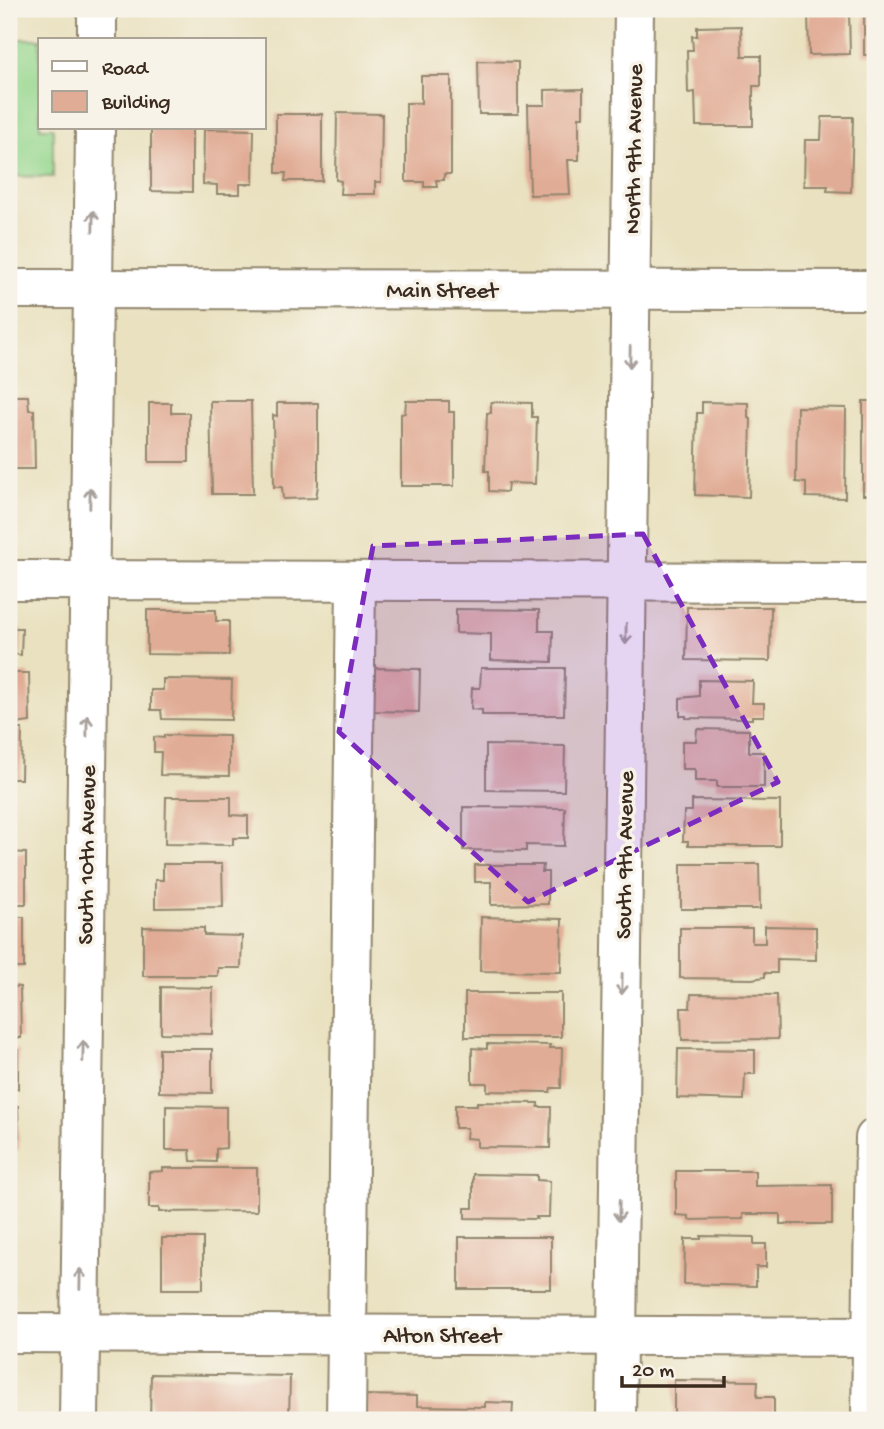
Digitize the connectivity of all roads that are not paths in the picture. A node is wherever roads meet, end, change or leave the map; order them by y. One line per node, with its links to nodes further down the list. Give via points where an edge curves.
1 (97, 9): 3 (street)
2 (634, 9): 6 (street, North 9th Avenue)
3 (97, 38)
4 (95, 130): 7 (street, South 10th Avenue, one-way to 4)
5 (9, 289): 7 (street, Main Street)
6 (631, 289): 7 (street, Main Street); 8 (street, Main Street); 12 (street, South 9th Avenue, one-way to 12)
7 (92, 290): 10 (street, South 10th Avenue, one-way to 7)
8 (875, 290)
9 (9, 580): 10 (street)
10 (89, 580): 11 (street); 16 (street, South 10th Avenue, one-way to 10)
11 (356, 581): 12 (street); 17 (street)
12 (627, 582): 13 (street); 18 (street, South 9th Avenue, one-way to 18)
13 (875, 582)
14 (875, 1139): 19 (street)
15 (9, 1333): 16 (street, Alton Street)
16 (80, 1333): 17 (street, Alton Street); 20 (street, South 10th Avenue)
17 (346, 1334): 18 (street, Alton Street); 21 (street)
18 (617, 1335): 19 (street, Alton Street); 22 (street, South 9th Avenue)
19 (873, 1337): 23 (street)
20 (79, 1420)
21 (346, 1420)
22 (616, 1420)
23 (871, 1420)

